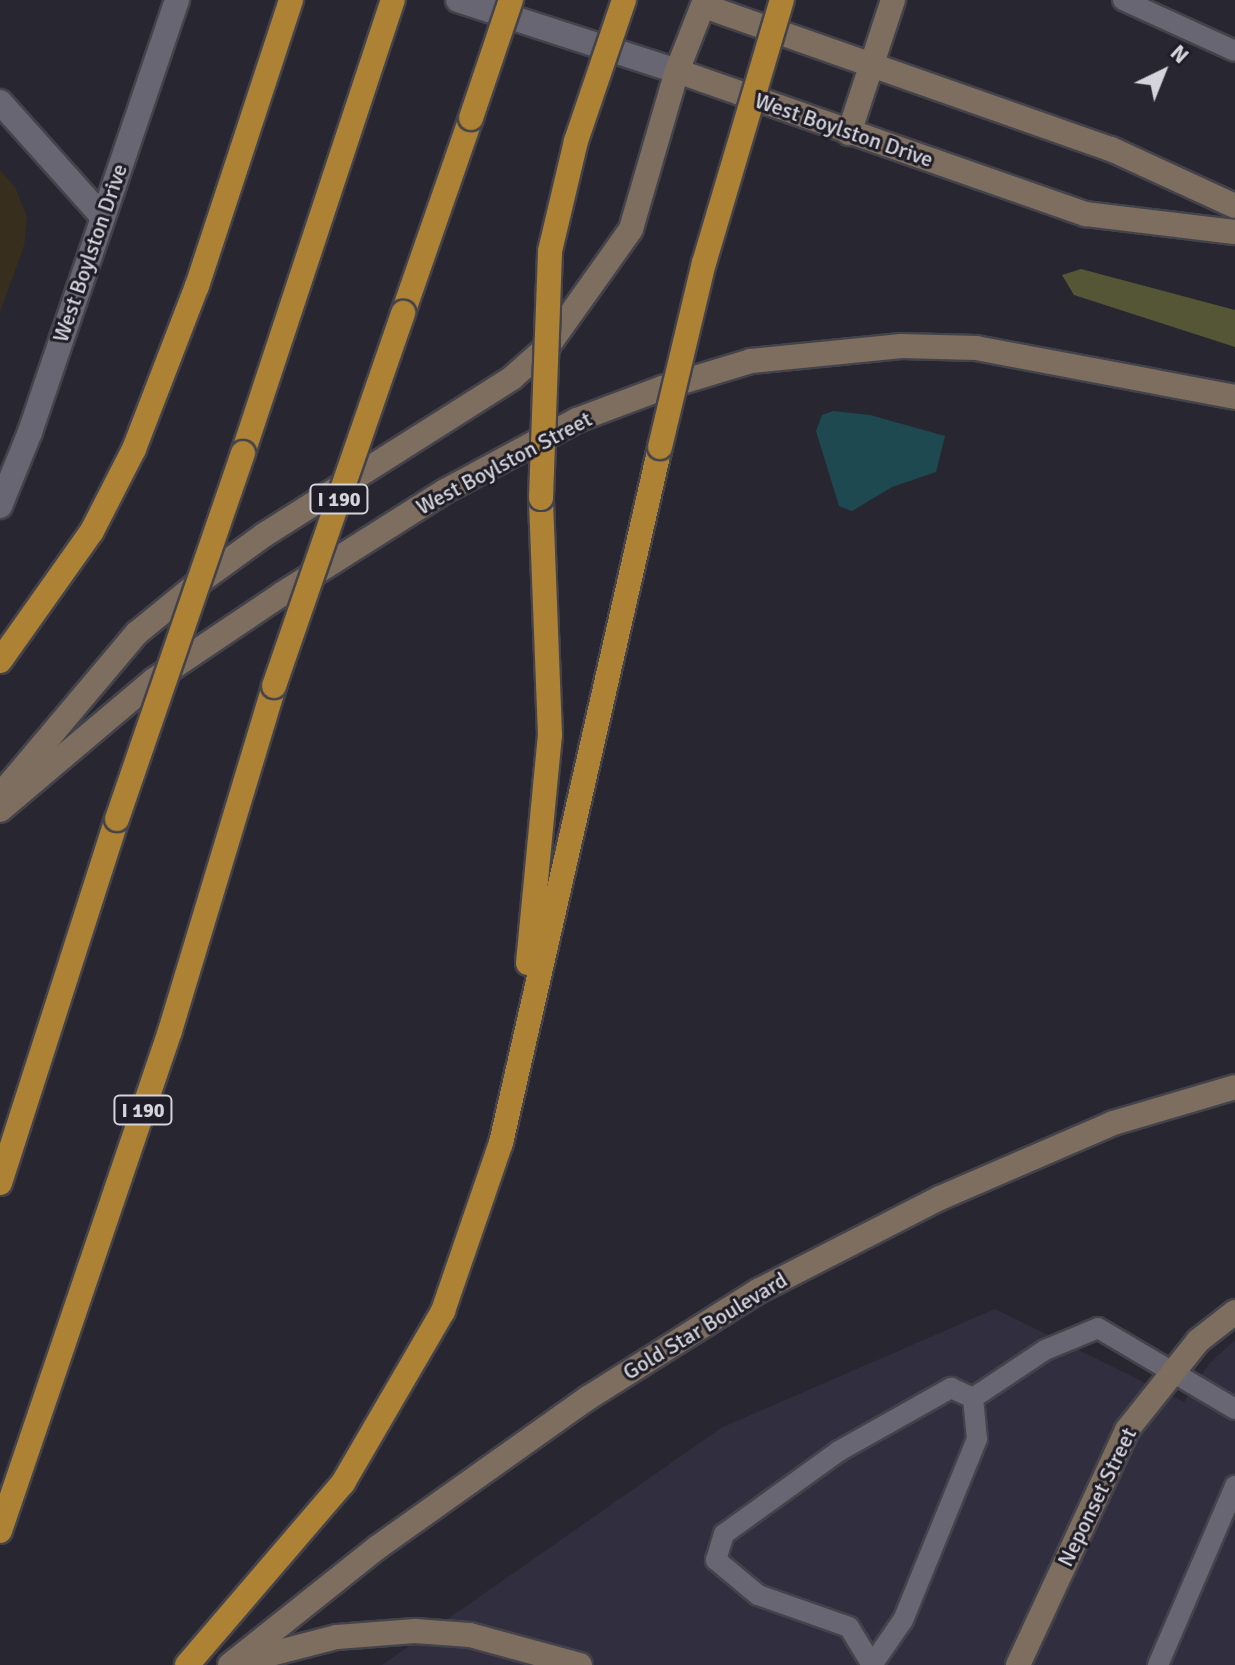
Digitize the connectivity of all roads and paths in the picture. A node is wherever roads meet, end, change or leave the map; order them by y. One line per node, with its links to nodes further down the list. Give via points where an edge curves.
1 (177, 0): 17 (street, West Boylston Drive)
2 (291, 0): 21 (highway, via 197,286 134,449 92,531)
3 (393, 0): 28 (highway, bridge)
4 (458, 0): 13 (street, West Boylston Drive)
5 (511, 0): 34 (highway, I 190, bridge, via 274,686 170,1031)
6 (624, 0): 27 (highway, bridge, via 576,141 550,251 541,498 550,735 527,969)
7 (782, 0): 27 (highway, bridge, via 704,263)
8 (893, 0): 12 (main road)
9 (1123, 0): 11 (lane)
10 (698, 2): 12 (main road); 13 (main road)
11 (1235, 51)
12 (871, 68): 15 (main road); 16 (main road, via 1111,149)
13 (677, 71): 15 (main road, West Boylston Drive); 22 (main road, via 631,229 548,346 512,378 264,535 149,623)
14 (0, 102): 17 (street)
15 (849, 133): 18 (main road, West Boylston Drive, via 1086,214)
16 (1235, 206)
17 (102, 216): 20 (street, West Boylston Drive)
18 (1235, 232)
19 (1235, 397): 23 (main road, West Boylston Street, via 990,350 916,347 751,361 662,388 577,420 445,491 282,594 154,680)
20 (0, 506)
21 (0, 661)
22 (0, 797)
23 (0, 810)
24 (1235, 1077): 26 (main road)
25 (1235, 1087): 26 (main road, Gold Star Boulevard)
26 (1199, 1098): 36 (main road, Gold Star Boulevard, via 1113,1123 940,1198 758,1291 588,1398 489,1468 378,1547)
27 (501, 1143): 35 (highway, via 443,1311 343,1483)
28 (0, 1183)
29 (1235, 1312): 30 (main road, Neponset Street, via 1198,1341)
30 (1172, 1372): 31 (lane, via 1098,1328 1045,1350); 32 (lane); 39 (main road, Neponset Street, via 1127,1430)
31 (973, 1398): 38 (lane, via 977,1439 903,1620); 38 (lane, via 951,1388 839,1451 724,1534 716,1560 758,1595 849,1627)
32 (1235, 1409)
33 (1235, 1486): 40 (lane)
34 (0, 1531)
35 (187, 1665)
36 (232, 1665): 37 (main road, via 325,1639 415,1631 497,1641)
37 (580, 1665)
38 (872, 1665)
39 (1018, 1665)
40 (1158, 1665)

